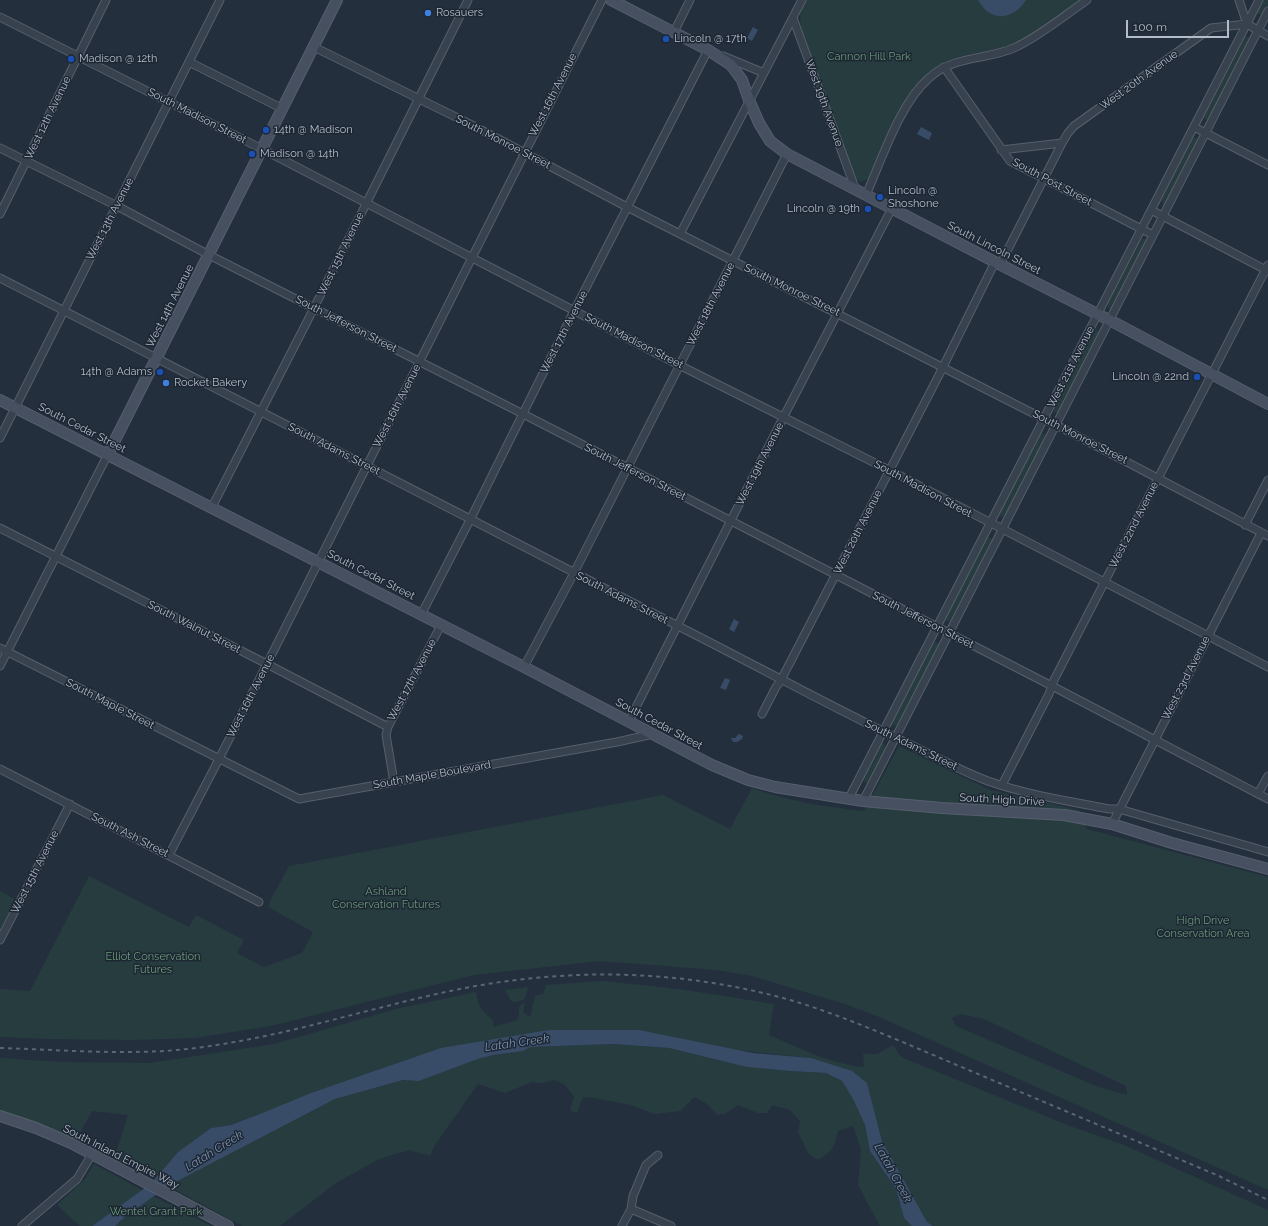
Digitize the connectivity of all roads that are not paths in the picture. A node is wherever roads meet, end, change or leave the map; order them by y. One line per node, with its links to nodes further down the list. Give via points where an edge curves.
1 (106, 0): 21 (street, West 12th Avenue)
2 (220, 0): 22 (street, West 13th Avenue)
3 (337, 0): 19 (street, West 14th Avenue)
4 (468, 0): 25 (street, West 15th Avenue)
5 (602, 0): 35 (street, West 16th Avenue)
6 (611, 0): 17 (street, South Lincoln Street)
7 (690, 0): 17 (street)
8 (802, 0): 14 (street)
9 (1087, 0): 23 (street, via 1017,47)
10 (1239, 0): 15 (street)
11 (1259, 0): 15 (street, West 21st Avenue)
12 (1268, 11): 16 (street, West 21st Avenue)
13 (0, 17): 21 (street, South Madison Street)
14 (793, 18): 24 (street); 40 (street, West 19th Avenue)
15 (1247, 24): 16 (street); 29 (street, West 21st Avenue); 31 (street, West 20th Avenue, via 1211,28 1074,126)
16 (1258, 31): 18 (street); 30 (street, West 21st Avenue)
17 (674, 32): 20 (street, South Lincoln Street)
18 (1268, 36)
19 (314, 46): 25 (street, South Monroe Street); 28 (street, West 14th Avenue)
20 (708, 50): 24 (street, South Lincoln Street); 26 (street, South Lincoln Street, via 731,65 742,80); 44 (street, West 17th Avenue)
21 (78, 56): 27 (street, South Madison Street); 37 (street, West 12th Avenue)
22 (189, 62): 27 (street, West 13th Avenue); 28 (street)
23 (944, 67): 34 (street, South Post Street); 41 (street, via 921,86 905,109)
24 (764, 73): 26 (street)
25 (419, 99): 35 (street, South Monroe Street); 42 (street, West 15th Avenue)
26 (749, 100): 36 (street, South Lincoln Street, via 770,140); 50 (street)
27 (169, 102): 33 (street, South Madison Street); 43 (street, West 13th Avenue)
28 (283, 108): 33 (street, West 14th Avenue)
29 (1194, 127): 30 (street); 46 (street, West 21st Avenue)
30 (1206, 133): 38 (street); 48 (street, West 21st Avenue)
31 (1062, 143): 34 (street); 39 (street, West 20th Avenue)
32 (0, 148): 37 (street, South Jefferson Street)
33 (262, 149): 42 (street, South Madison Street); 52 (street, West 14th Avenue)
34 (1002, 150): 39 (street, South Post Street, via 1010,161)
35 (524, 153): 44 (street, South Monroe Street); 53 (street, West 16th Avenue)
36 (787, 154): 40 (street, South Lincoln Street); 54 (street, West 18th Avenue)
37 (26, 161): 43 (street, South Jefferson Street); 47 (street, West 12th Avenue)
38 (1268, 165)
39 (1044, 179): 49 (street, South Post Street); 55 (street, West 20th Avenue)
40 (855, 188): 41 (street, South Lincoln Street)
41 (866, 195): 45 (street, South Lincoln Street)
42 (366, 204): 53 (street, South Madison Street); 58 (street, West 15th Avenue)
43 (117, 206): 52 (street, South Jefferson Street); 60 (street, West 13th Avenue)
44 (627, 207): 50 (street, South Monroe Street); 59 (street, West 17th Avenue)
45 (892, 208): 55 (street, South Lincoln Street); 61 (street, West 19th Avenue)
46 (1151, 210): 48 (street); 49 (street, West 21st Avenue)
47 (0, 214)
48 (1163, 216): 51 (street, West 21st Avenue); 56 (street)
49 (1142, 229): 51 (street, South Post Street); 62 (street, West 21st Avenue)
50 (680, 234): 54 (street, South Monroe Street)
51 (1153, 235): 63 (street, West 21st Avenue)
52 (209, 255): 58 (street, South Jefferson Street); 64 (street, West 14th Avenue)
53 (471, 258): 59 (street, South Madison Street); 65 (street, West 16th Avenue)
54 (733, 261): 61 (street, South Monroe Street); 66 (street, West 18th Avenue)
55 (997, 264): 62 (street, South Lincoln Street); 67 (street, West 20th Avenue)
56 (1267, 268): 68 (street, West 22nd Avenue)
57 (0, 278): 60 (street, South Adams Street)
58 (314, 308): 65 (street, South Jefferson Street); 72 (street, West 15th Avenue)
59 (574, 310): 66 (street, South Madison Street); 73 (street, West 17th Avenue)
60 (64, 311): 64 (street, South Adams Street); 71 (street, West 13th Avenue)
61 (838, 313): 67 (street, South Monroe Street); 74 (street, West 19th Avenue)
62 (1098, 314): 63 (street, South Lincoln Street); 75 (street, West 21st Avenue)
63 (1110, 320): 68 (street, South Lincoln Street); 76 (street, West 21st Avenue)
64 (157, 359): 72 (street, South Adams Street); 78 (street, West 14th Avenue)
65 (420, 361): 73 (street, South Jefferson Street); 79 (street, West 16th Avenue)
66 (679, 365): 74 (street, South Madison Street); 80 (street, West 18th Avenue)
67 (943, 367): 75 (street, South Monroe Street); 81 (street, West 20th Avenue)
68 (1212, 374): 70 (street, South Lincoln Street); 82 (street, West 22nd Avenue)
69 (0, 400): 71 (street, South Cedar Street)
70 (1268, 404)
71 (15, 408): 77 (street, West 13th Avenue); 78 (street, South Cedar Street)
72 (261, 411): 79 (street, South Adams Street); 84 (street, West 15th Avenue)
73 (523, 414): 80 (street, South Jefferson Street); 85 (street, West 17th Avenue)
74 (783, 418): 81 (street, South Madison Street); 86 (street, West 19th Avenue)
75 (1044, 419): 76 (street, South Monroe Street); 87 (street, West 21st Avenue)
76 (1056, 425): 82 (street, South Monroe Street); 90 (street, West 21st Avenue)
77 (0, 438)
78 (108, 454): 84 (street, South Cedar Street); 93 (street, West 14th Avenue)
79 (367, 465): 85 (street, South Adams Street); 94 (street, West 16th Avenue)
80 (627, 468): 86 (street, South Jefferson Street); 95 (street, West 18th Avenue)
81 (889, 470): 87 (street, South Madison Street); 96 (street, West 20th Avenue)
82 (1158, 477): 88 (street, South Monroe Street); 97 (street, West 22nd Avenue)
83 (1268, 480): 88 (street)
84 (212, 507): 94 (street, South Cedar Street)
85 (470, 520): 95 (street, South Adams Street); 98 (street, West 17th Avenue)
86 (731, 521): 96 (street, South Jefferson Street); 100 (street, West 19th Avenue)
87 (990, 524): 90 (street, South Madison Street); 101 (street, West 21st Avenue)
88 (1245, 525): 91 (street, South Monroe Street)
89 (0, 528): 93 (street, South Walnut Street)
90 (1003, 530): 97 (street, South Madison Street); 102 (street, West 21st Avenue)
91 (1261, 533): 92 (street, South Monroe Street); 103 (street, West 23rd Avenue)
92 (1268, 536)
93 (56, 556): 104 (street, West 14th Avenue); 105 (street, South Walnut Street)
94 (318, 562): 98 (street, South Cedar Street); 105 (street, West 16th Avenue)
95 (574, 573): 100 (street, South Adams Street); 107 (street, West 18th Avenue)
96 (836, 576): 101 (street, South Jefferson Street); 109 (street, West 20th Avenue)
97 (1105, 582): 103 (street, South Madison Street); 110 (street, West 22nd Avenue)
98 (421, 615): 99 (street, South Cedar Street)
99 (441, 625): 107 (street, South Cedar Street); 113 (street, West 17th Avenue)
100 (678, 626): 109 (street, South Adams Street); 112 (street, West 19th Avenue)
101 (937, 628): 102 (street, South Jefferson Street); 114 (street, West 21st Avenue)
102 (949, 634): 110 (street, South Jefferson Street); 116 (street, West 21st Avenue)
103 (1208, 636): 108 (street, South Madison Street); 117 (street, West 23rd Avenue)
104 (3, 650): 106 (street, West 14th Avenue); 118 (street, South Maple Street)
105 (267, 664): 113 (street, South Walnut Street); 118 (street, West 16th Avenue)
106 (0, 666)
107 (524, 667): 112 (street, South Cedar Street)
108 (1268, 667)
109 (781, 680): 111 (street, West 20th Avenue); 114 (street, South Adams Street)
110 (1052, 686): 117 (street, South Jefferson Street); 123 (street, West 22nd Avenue)
111 (762, 714)
112 (629, 721): 115 (street, South Cedar Street)
113 (388, 727): 122 (street, West 17th Avenue, via 386,735)
114 (883, 732): 116 (street, South Adams Street); 125 (street, West 21st Avenue)
115 (653, 734): 120 (street, South Cedar Street); 122 (street, South Maple Boulevard)
116 (896, 738): 123 (street, South Adams Street); 127 (street, West 21st Avenue)
117 (1154, 740): 124 (street, South Jefferson Street); 129 (street, West 23rd Avenue)
118 (219, 759): 122 (street, South Maple Boulevard, via 299,799); 132 (street, West 16th Avenue)
119 (0, 769): 128 (street, South Ash Street)
120 (730, 773): 125 (street, South High Drive, via 775,787)
121 (1268, 776): 124 (street)
122 (394, 782)
123 (1002, 785): 129 (street, South Adams Street, via 1109,809)
124 (1258, 794): 126 (street, South Jefferson Street)
125 (849, 798): 127 (street, South High Drive)
126 (1268, 799)
127 (863, 801): 130 (street, South High Drive, via 1064,815)
128 (70, 804): 132 (street, South Ash Street); 135 (street, West 15th Avenue)
129 (1119, 809): 130 (street, West 23rd Avenue); 131 (street, South Adams Street)
130 (1112, 824): 133 (street, South High Drive)
131 (1268, 852)
132 (169, 855): 134 (street, South Ash Street)
133 (1268, 869)
134 (258, 902)
135 (0, 940)
136 (0, 1116): 137 (street, South Inland Empire Way, via 48,1133)
137 (92, 1154): 140 (street, via 77,1179); 141 (street, South Inland Empire Way)
138 (658, 1155): 139 (street, via 646,1165 633,1196)
139 (631, 1209): 142 (street); 143 (street)
140 (22, 1226)
141 (228, 1226)
142 (622, 1226)
143 (671, 1226)

